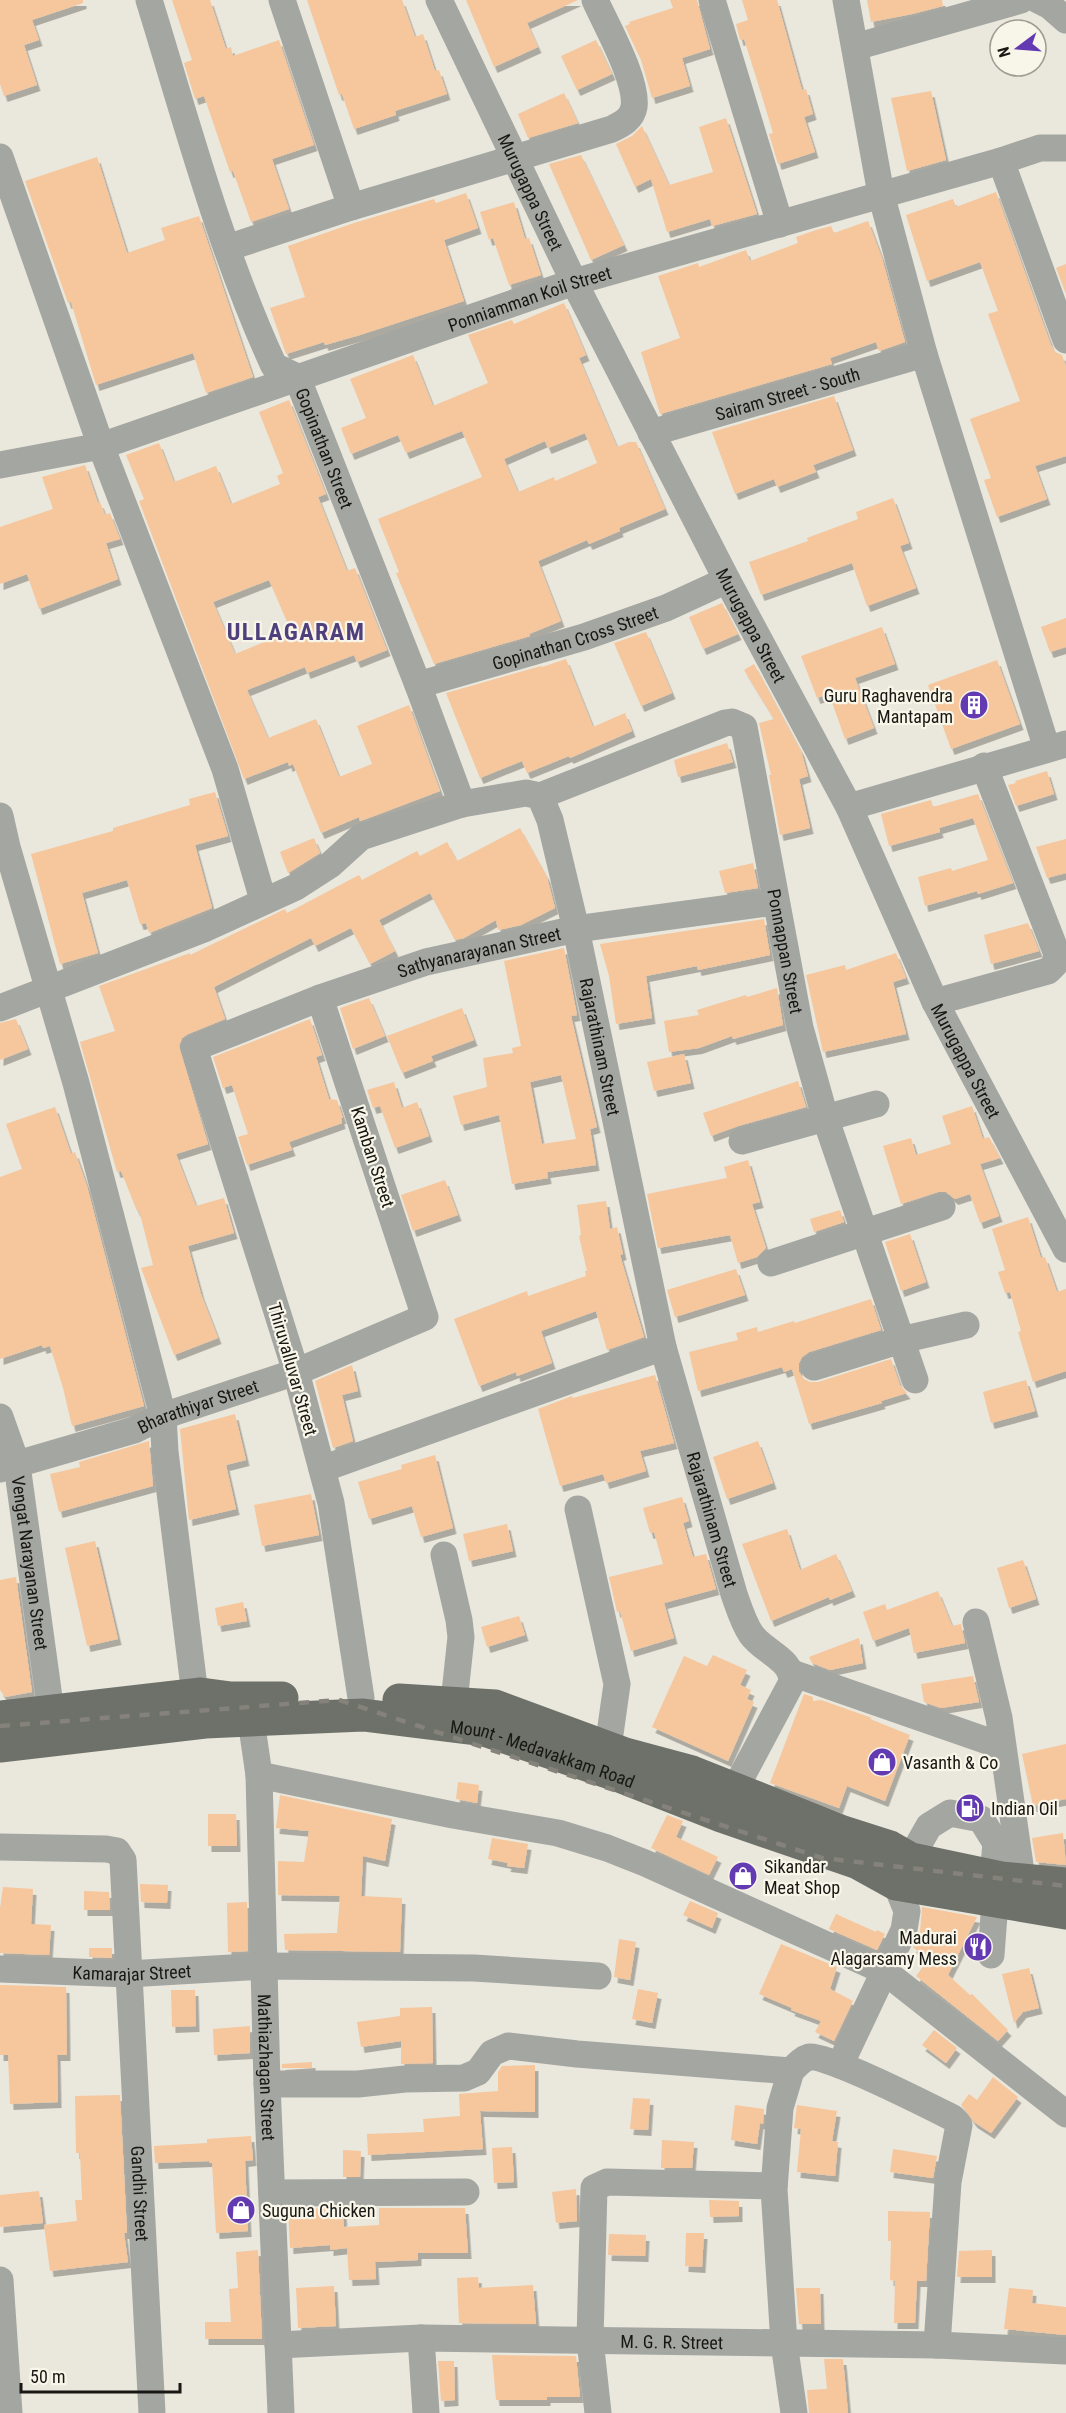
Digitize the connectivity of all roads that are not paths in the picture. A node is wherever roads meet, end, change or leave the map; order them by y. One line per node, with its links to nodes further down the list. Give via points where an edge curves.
1 (149, 0): 19 (street, Gopinathan Street)
2 (282, 0): 17 (street)
3 (439, 0): 14 (street, Murugappa Street)
4 (595, 0): 14 (street, via 633,85 634,108 626,123)
5 (712, 0): 18 (street)
6 (846, 0): 11 (street)
7 (1021, 0): 9 (street)
8 (1038, 0): 10 (street)
9 (961, 9): 11 (street)
10 (1066, 20)
11 (855, 47): 16 (street)
12 (1066, 148): 15 (street, Ponniamman Koil Street, via 1040,148)
13 (0, 157): 25 (street)
14 (516, 159): 17 (street); 20 (street, Murugappa Street)
15 (1001, 161): 16 (street, Ponniamman Koil Street); 21 (street)
16 (881, 194): 18 (street, Ponniamman Koil Street); 22 (street)
17 (351, 207): 19 (street)
18 (780, 224): 20 (street, Ponniamman Koil Street)
19 (227, 248): 23 (street, Gopinathan Street, via 274,366)
20 (574, 282): 23 (street, Ponniamman Koil Street); 24 (street, Murugappa Street)
21 (1066, 340)
22 (924, 354): 24 (street, Sairam Street - South); 29 (street)
23 (297, 377): 25 (street, Ponniamman Koil Street); 28 (street, Gopinathan Street)
24 (651, 433): 27 (street, Murugappa Street)
25 (101, 446): 26 (street, Ponniamman Koil Street); 36 (street, via 225,770)
26 (0, 465)
27 (727, 580): 28 (street, Gopinathan Cross Street, via 666,608 584,637); 33 (street, Murugappa Street)
28 (418, 686): 32 (street, Gopinathan Street)
29 (1057, 747): 30 (street)
30 (984, 766): 33 (street); 41 (street, via 1057,954 1055,964 1048,971)
31 (540, 796): 32 (street, via 526,793); 37 (street, Ponnappan Street, via 725,723 740,724 746,732); 38 (street, Rajarathinam Street, via 550,820)
32 (462, 804): 36 (street, via 361,837 330,865 296,887)
33 (849, 807): 41 (street, Murugappa Street)
34 (0, 816): 35 (street)
35 (3, 849): 39 (street)
36 (263, 900): 39 (street, via 204,929)
37 (775, 903): 38 (street, Sathyanarayanan Street); 45 (street, Ponnappan Street, via 800,1028)
38 (576, 929): 40 (street, Sathyanarayanan Street, via 426,962); 54 (street, Rajarathinam Street)
39 (49, 989): 42 (street); 58 (street)
40 (320, 998): 43 (street, Sathyanarayanan Street); 51 (street, Kamban Street)
41 (935, 1002): 49 (street, Murugappa Street)
42 (0, 1008)
43 (194, 1048): 56 (street, Thiruvalluvar Street)
44 (876, 1104): 45 (street)
45 (825, 1117): 46 (street); 48 (street, Ponnappan Street)
46 (742, 1141)
47 (942, 1207): 48 (street)
48 (864, 1232): 50 (street); 53 (street, Ponnappan Street)
49 (1066, 1249)
50 (771, 1263)
51 (425, 1317): 56 (street, Bharathiyar Street)
52 (966, 1325): 53 (street)
53 (901, 1340): 55 (street); 57 (street, Ponnappan Street)
54 (663, 1347): 61 (street); 65 (street, Rajarathinam Street, via 744,1621 752,1636)
55 (814, 1367)
56 (296, 1372): 58 (street, Bharathiyar Street); 61 (street, Thiruvalluvar Street)
57 (915, 1380)
58 (163, 1416): 60 (street, Bharathiyar Street, via 134,1430); 66 (street)
59 (0, 1417): 60 (street, Vengat Narayanan Street)
60 (8, 1467): 70 (street, Vengat Narayanan Street)
61 (322, 1468): 67 (street, Thiruvalluvar Street)
62 (578, 1509): 74 (street, via 616,1683)
63 (444, 1556): 68 (street, via 461,1637)
64 (976, 1622): 73 (street)
65 (792, 1673): 73 (street); 76 (street, via 792,1682)
66 (195, 1695): 69 (main road, Mount - Medavakkam Road); 70 (main road, Mount - Medavakkam Road)
67 (362, 1698): 68 (main road, Mount - Medavakkam Road); 69 (main road, Mount - Medavakkam Road)
68 (454, 1702): 74 (main road, Mount - Medavakkam Road, via 495,1706)
69 (241, 1709): 72 (main road, Mount - Medavakkam Road, via 205,1722); 75 (street, Mathiazhagan Street); 78 (main road, Mount - Medavakkam Road, via 363,1714 484,1730 858,1863)
70 (51, 1712): 71 (main road, Mount - Medavakkam Road)
71 (0, 1717)
72 (0, 1746)
73 (1002, 1746): 80 (street)
74 (608, 1748): 76 (main road, Mount - Medavakkam Road)
75 (259, 1775): 83 (street, Mathiazhagan Street); 85 (street, via 558,1833 607,1848)
76 (735, 1789): 78 (main road, Mount - Medavakkam Road, via 890,1847)
77 (0, 1847): 86 (street, Gandhi Street, via 117,1851 123,1860 125,1878)
78 (904, 1872): 80 (main road, Mount - Medavakkam Road); 80 (street, via 929,1826 950,1813 981,1819 996,1843); 85 (street, via 904,1930)
79 (1066, 1884): 80 (main road, Mount - Medavakkam Road)
80 (1003, 1886): 81 (main road, Mount - Medavakkam Road); 82 (street)
81 (1066, 1913)
82 (991, 1956)
83 (265, 1966): 86 (street, Kamarajar Street); 87 (street, Kamarajar Street, via 474,1968); 90 (street, Mathiazhagan Street)
84 (0, 1969): 86 (street, Kamarajar Street)
85 (884, 1971): 88 (street); 91 (street)
86 (128, 1974): 104 (street, Gandhi Street)
87 (598, 1976)
88 (840, 2065): 89 (street, via 813,2057 801,2061); 101 (street, via 953,2118 959,2125 948,2182)
89 (791, 2071): 90 (street, via 508,2046 492,2053 478,2072 464,2078); 92 (street, via 780,2108)
90 (267, 2084): 94 (street, Mathiazhagan Street)
91 (1066, 2114)
92 (774, 2186): 98 (street, via 607,2182 594,2188); 99 (street)
93 (466, 2192): 94 (street)
94 (272, 2193): 100 (street, Mathiazhagan Street)
95 (0, 2280): 96 (street)
96 (0, 2286): 103 (street)
97 (421, 2338): 98 (street, M. G. R. Street); 100 (street, M. G. R. Street); 106 (street)
98 (590, 2340): 99 (street, M. G. R. Street); 107 (street)
99 (784, 2343): 101 (street, M. G. R. Street); 108 (street)
100 (278, 2345): 105 (street, Mathiazhagan Street)
101 (937, 2345): 102 (street, M. G. R. Street)
102 (1066, 2351)
103 (9, 2413)
104 (152, 2413)
105 (281, 2413)
106 (426, 2413)
107 (598, 2413)
108 (794, 2413)

